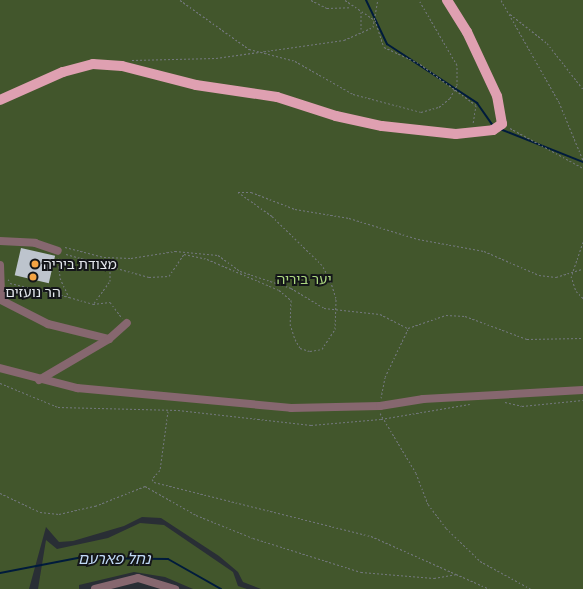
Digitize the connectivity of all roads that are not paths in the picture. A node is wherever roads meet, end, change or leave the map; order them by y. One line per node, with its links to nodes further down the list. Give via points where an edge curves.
1 (447, 0): 2 (main road, via 488,74 503,113 502,124 493,130 472,133 382,126 336,116 277,97 196,85 122,66 93,64 63,72)
2 (0, 100)
3 (0, 241): 4 (street, via 36,243)
4 (58, 251)
5 (0, 264): 6 (street)
6 (1, 299): 7 (street); 9 (street, via 48,324)
7 (12, 306)
8 (127, 323): 9 (street)
9 (109, 339): 11 (street)
10 (0, 368): 11 (street)
11 (39, 380): 12 (street, via 77,388 291,408 380,406 423,399)
12 (583, 390)
13 (95, 589): 14 (street, via 138,578)
14 (175, 589)

